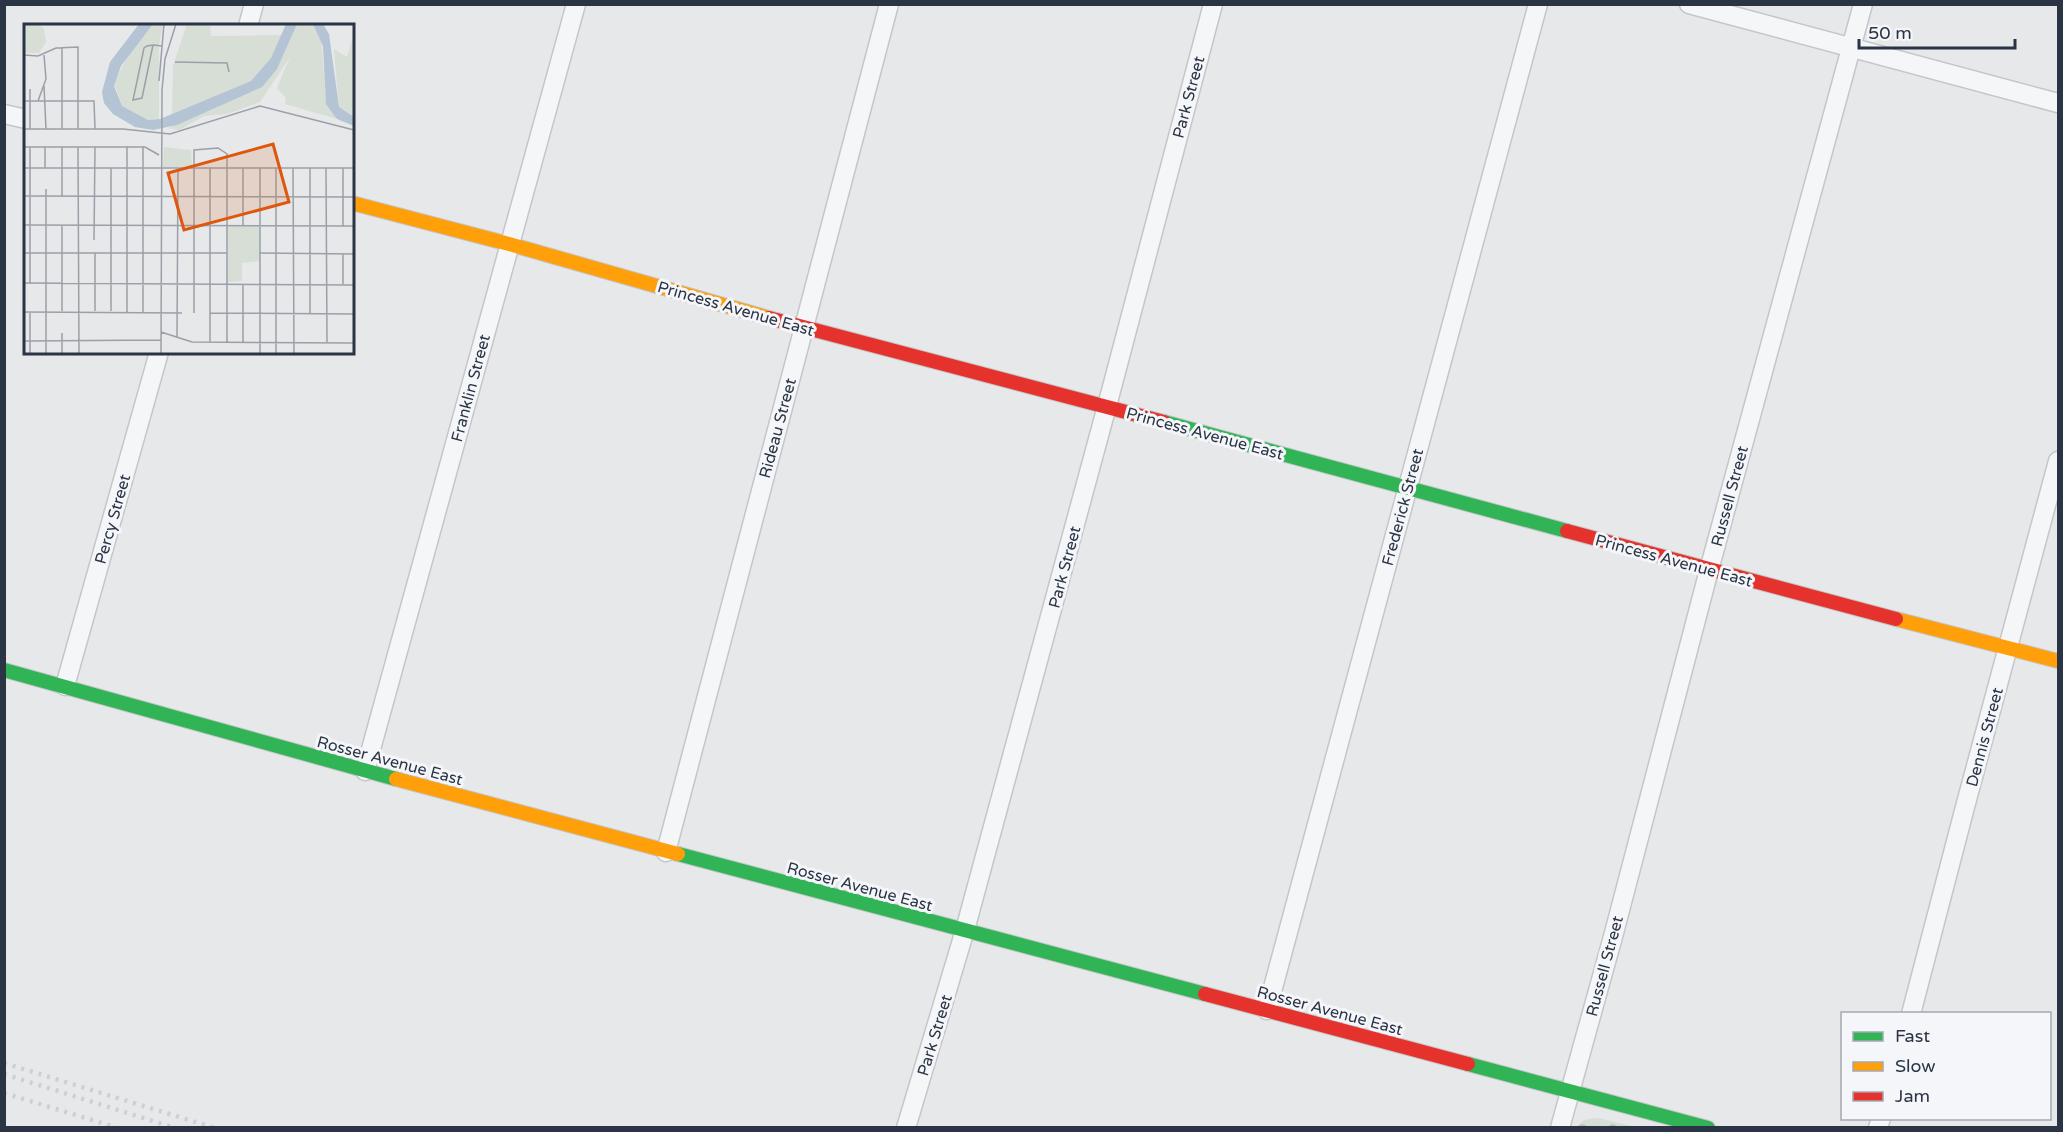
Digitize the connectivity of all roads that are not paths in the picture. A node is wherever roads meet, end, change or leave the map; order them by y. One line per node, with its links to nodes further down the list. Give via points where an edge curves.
1 (254, 4): 8 (street)
2 (576, 4): 14 (street, Franklin Street)
3 (889, 4): 15 (street, Rideau Street)
4 (1213, 4): 17 (street, Park Street)
5 (1538, 4): 19 (street, Frederick Street)
6 (1689, 4): 9 (street)
7 (1863, 4): 9 (street, Russell Street)
8 (249, 24)
9 (1852, 47): 10 (street); 20 (street, Russell Street)
10 (2058, 103)
11 (4, 114): 12 (street)
12 (24, 119)
13 (354, 204): 14 (street, Princess Avenue East)
14 (509, 244): 15 (street, Princess Avenue East); 25 (street, Franklin Street)
15 (804, 328): 17 (street, Princess Avenue East); 26 (street, Rideau Street)
16 (158, 354): 24 (street, Percy Street)
17 (1107, 406): 19 (street, Princess Avenue East); 27 (street, Park Street)
18 (2058, 461): 21 (street, Dennis Street)
19 (1407, 487): 20 (street, Princess Avenue East); 28 (street, Frederick Street)
20 (1709, 570): 21 (street, Princess Avenue East); 30 (street, Russell Street)
21 (2008, 647): 22 (street, Princess Avenue East); 29 (street, Dennis Street)
22 (2058, 661)
23 (4, 670): 24 (street, Rosser Avenue East)
24 (65, 686): 25 (street, Rosser Avenue East)
25 (365, 771): 26 (street, Rosser Avenue East)
26 (666, 852): 27 (street, Rosser Avenue East)
27 (965, 930): 28 (street, Rosser Avenue East); 31 (street, Park Street)
28 (1267, 1010): 30 (street, Rosser Avenue East)
29 (1912, 1012)
30 (1570, 1090): 32 (street, Russell Street); 33 (street, Rosser Avenue East)
31 (906, 1128)
32 (1560, 1128)
33 (1708, 1128)

